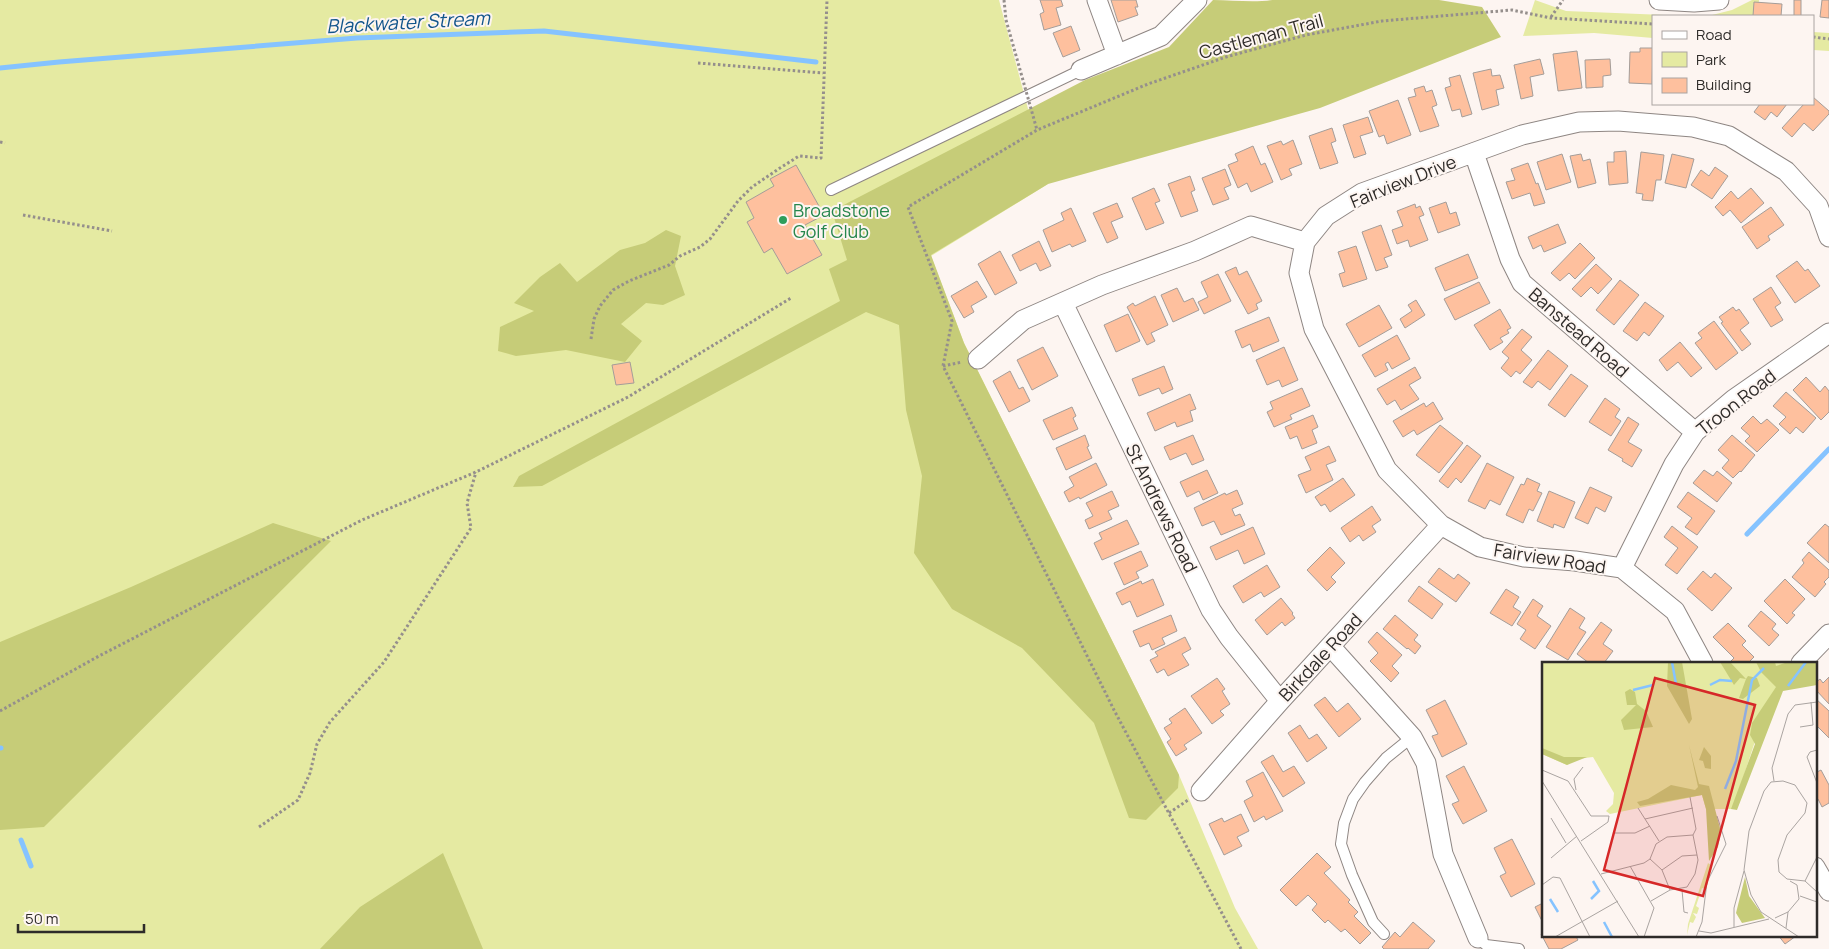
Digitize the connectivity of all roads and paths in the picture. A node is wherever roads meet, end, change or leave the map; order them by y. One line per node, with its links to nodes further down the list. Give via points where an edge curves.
1 (827, 0): 15 (path)
2 (1004, 0): 16 (path, bridge, via 1006,20)
3 (1097, 0): 12 (street)
4 (1197, 0): 12 (street, via 1161,36)
5 (1563, 0): 8 (path)
6 (1659, 0): 7 (street)
7 (1719, 0)
8 (1551, 18): 9 (path, Castleman Trail); 16 (path, Castleman Trail, via 1512,10 1382,21 1306,35 1226,57 1148,84)
9 (1652, 24)
10 (1814, 37): 11 (path)
11 (1829, 39)
12 (1117, 55): 14 (street)
13 (698, 63): 15 (path)
14 (1081, 70): 20 (lane)
15 (824, 73): 29 (path, via 821,158 799,156 772,172 738,201 710,239 700,247 613,290 594,319)
16 (1037, 130): 43 (path, Castleman Trail, via 908,207 952,321 943,366 1114,710)
17 (0, 142): 18 (path)
18 (5, 143)
19 (1474, 153): 21 (street, Fairview Drive, via 1522,135 1579,122 1618,121 1693,127 1730,136 1786,171); 25 (street, Fairview Drive, via 1362,193 1326,216); 31 (street, Banstead Road, via 1510,258 1522,283)
20 (831, 190)
21 (1824, 202): 24 (street, Fairview Drive)
22 (23, 215): 23 (path)
23 (112, 232)
24 (1829, 237)
25 (1305, 242): 27 (street, via 1251,226); 33 (street, Fairview Road, via 1299,273 1314,329 1388,470)
26 (791, 298): 32 (path, via 628,397)
27 (1063, 303): 30 (street, via 1023,320); 39 (street, St Andrews Road, via 1211,610)
28 (1829, 333): 31 (street, Troon Road, via 1734,399)
29 (591, 339)
30 (978, 360)
31 (1695, 432): 34 (street, Troon Road, via 1674,464)
32 (476, 472): 40 (path, via 362,520); 44 (path, via 467,503 471,528 384,662 330,722 317,744 310,773 298,800)
33 (1441, 525): 34 (street, Fairview Road, via 1480,547 1524,557); 36 (street, Birkdale Road)
34 (1622, 568): 37 (street, Fairview Road, via 1675,611)
35 (1829, 634): 38 (street)
36 (1331, 647): 39 (street, Birkdale Road); 41 (street)
37 (1701, 662)
38 (1802, 662)
39 (1280, 701): 42 (street, Birkdale Road)
40 (0, 711)
41 (1412, 737): 47 (lane, via 1386,758 1365,782 1344,823 1341,844 1373,922); 48 (street, via 1426,763 1443,854)
42 (1201, 791): 43 (path)
43 (1169, 813): 49 (path)
44 (259, 827)
45 (1816, 868): 46 (street)
46 (1829, 891)
47 (1384, 934)
48 (1478, 938): 50 (lane, via 1486,945)
49 (1241, 949)
50 (1519, 949)

